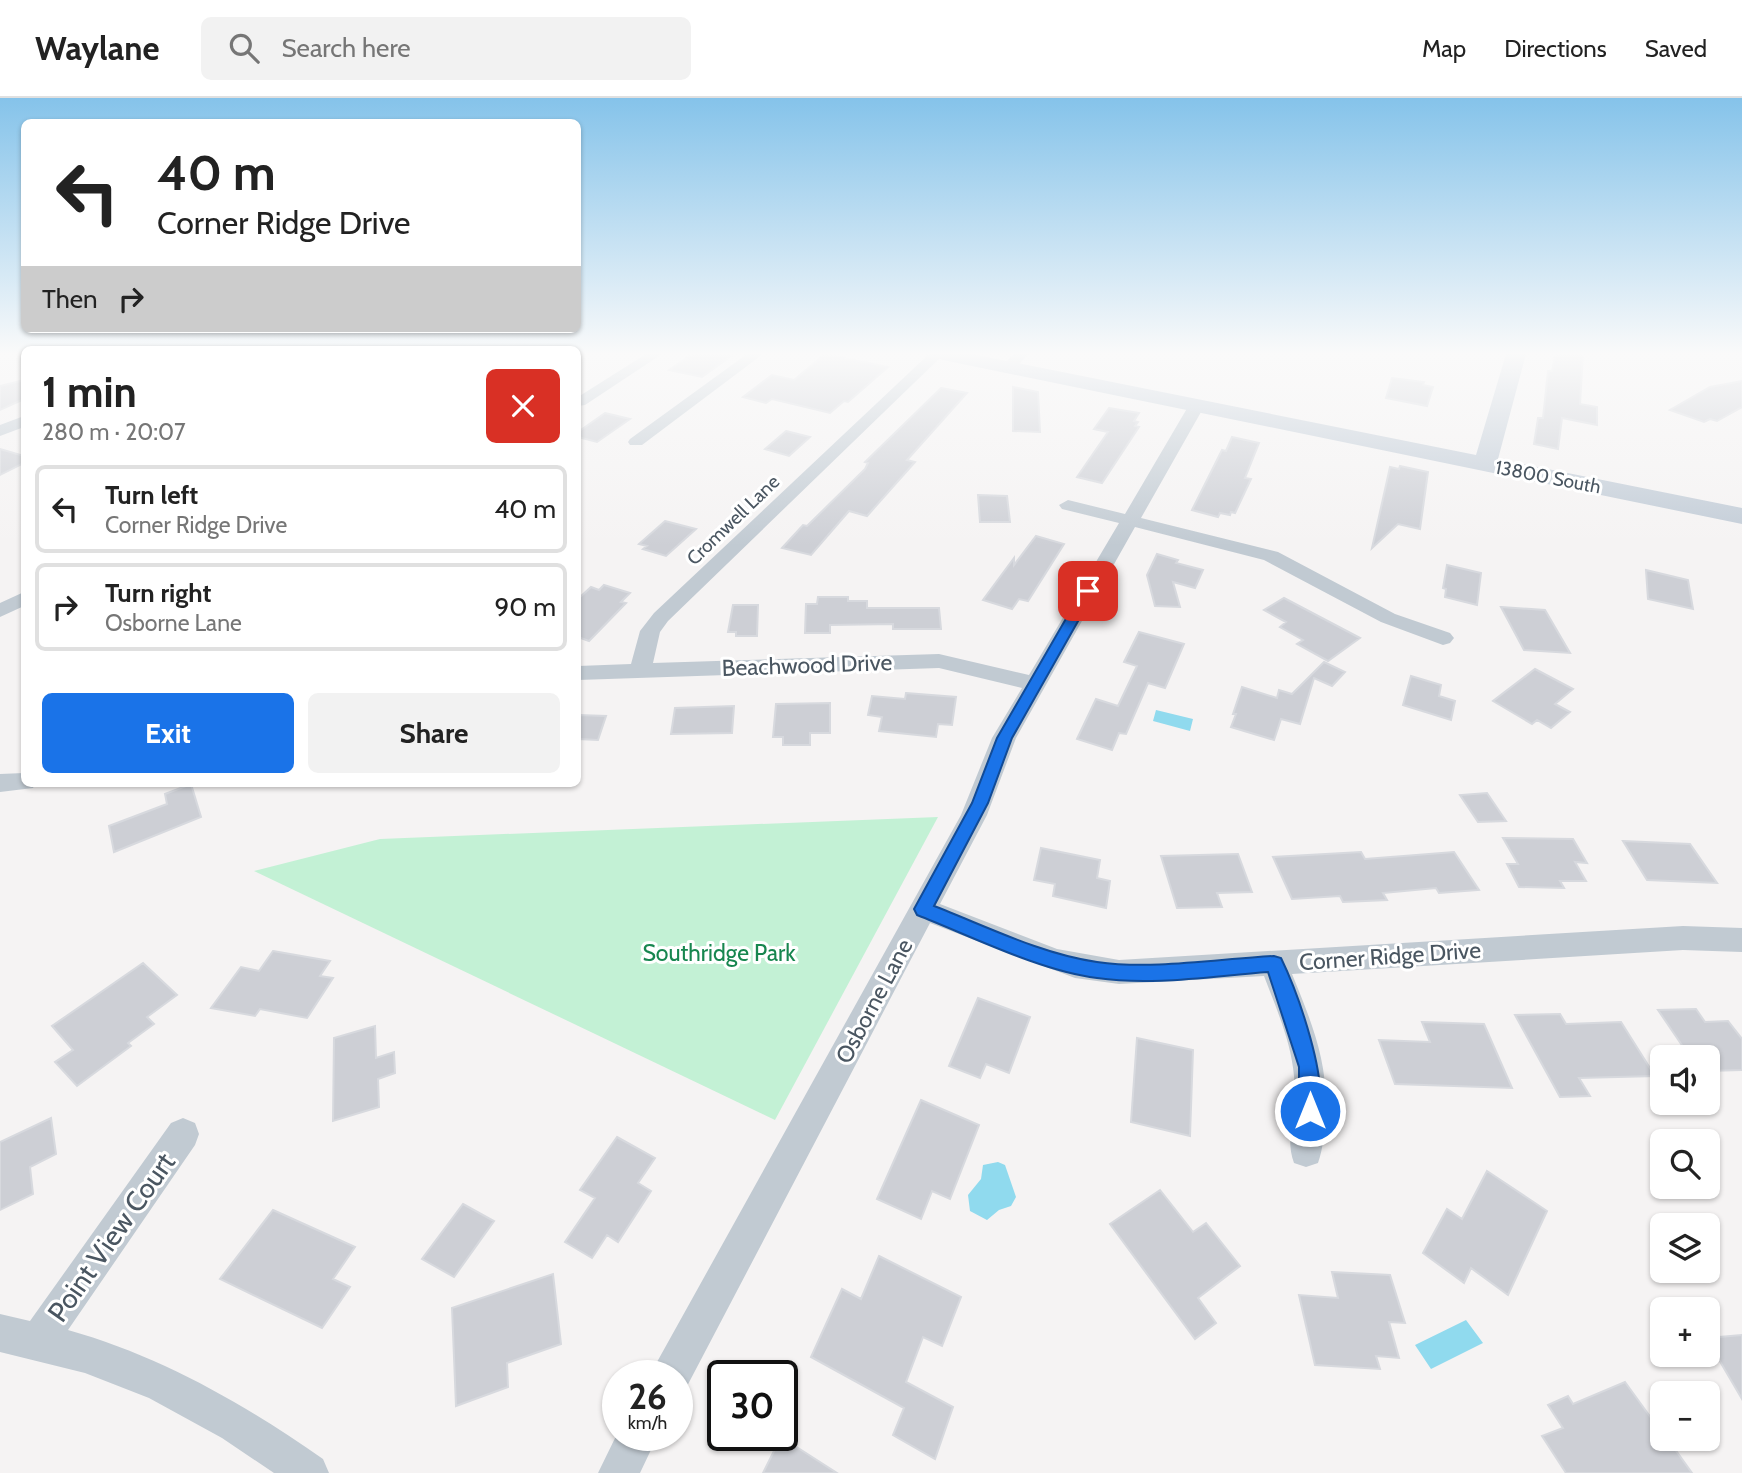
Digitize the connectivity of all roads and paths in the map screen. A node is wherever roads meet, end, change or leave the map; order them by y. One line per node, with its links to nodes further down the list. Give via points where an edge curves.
1 (668, 418): 8 (street)
2 (870, 418): 16 (street, Cromwell Lane, via 661,617 646,640)
3 (1189, 418): 12 (street, Osborne Lane)
4 (1261, 418): 9 (main road, 13800 South)
5 (1498, 418): 9 (main road)
6 (21, 422): 7 (street)
7 (0, 431)
8 (636, 442)
9 (1485, 464): 11 (main road, 13800 South)
10 (1068, 505): 12 (street)
11 (1742, 516)
12 (1130, 521): 15 (street, via 1271,556 1388,618); 18 (street, Osborne Lane)
13 (21, 600): 14 (street)
14 (0, 611)
15 (1443, 638)
16 (639, 671): 17 (street, Beachwood Drive); 18 (street, Beachwood Drive, via 939,661)
17 (581, 673)
18 (1034, 684): 21 (street, Osborne Lane, via 996,754 974,814)
19 (21, 782): 20 (street)
20 (0, 783)
21 (923, 909): 23 (street, Corner Ridge Drive, via 1054,960 1097,970); 28 (street, Osborne Lane)
22 (1742, 940): 23 (street, Corner Ridge Drive, via 1683,938)
23 (1274, 964): 25 (street, via 1309,1067)
24 (183, 1134): 27 (street, Point View Court)
25 (1306, 1151)
26 (0, 1333): 27 (street)
27 (39, 1340): 30 (street, via 166,1385 228,1416)
28 (680, 1360)
29 (630, 1451): 31 (street)
30 (309, 1473)
31 (618, 1473)

